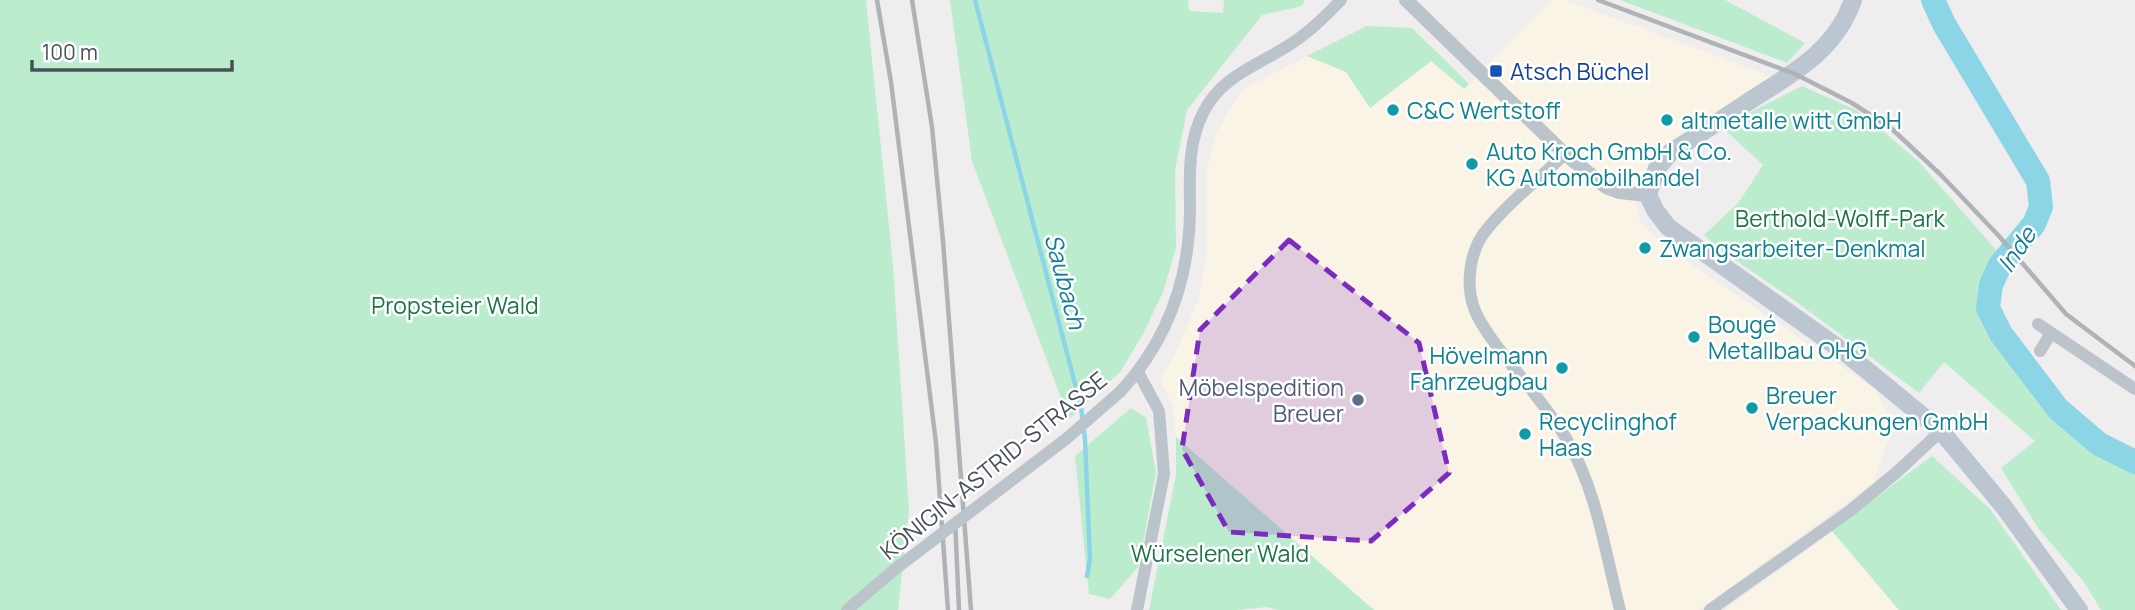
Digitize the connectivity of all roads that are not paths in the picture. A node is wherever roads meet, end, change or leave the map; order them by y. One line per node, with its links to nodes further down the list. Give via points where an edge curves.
1 (1341, 0): 9 (street, KÖNIGIN-ASTRID-STRASSE, via 1316,26 1237,74 1204,111 1195,131 1189,170 1188,250 1180,293)
2 (1406, 0): 4 (street)
3 (1853, 0): 5 (main road, via 1840,27 1795,74 1671,152 1657,168)
4 (1565, 154): 5 (street, via 1606,187); 14 (street, via 1487,228 1471,263 1470,285 1474,308 1487,332 1565,438 1583,471)
5 (1648, 195): 11 (main road, via 1668,227 1847,354)
6 (2038, 324): 7 (street)
7 (2051, 333): 8 (street); 10 (street)
8 (2040, 351)
9 (1138, 372): 12 (street, KÖNIGIN-ASTRID-STRASSE, bridge, via 1066,439); 13 (street, via 1159,411 1164,474)
10 (2135, 389)
11 (1941, 431): 15 (street, via 1851,510); 16 (main road)
12 (847, 610)
13 (1138, 610)
14 (1620, 610)
15 (1710, 610)
16 (2079, 610)

